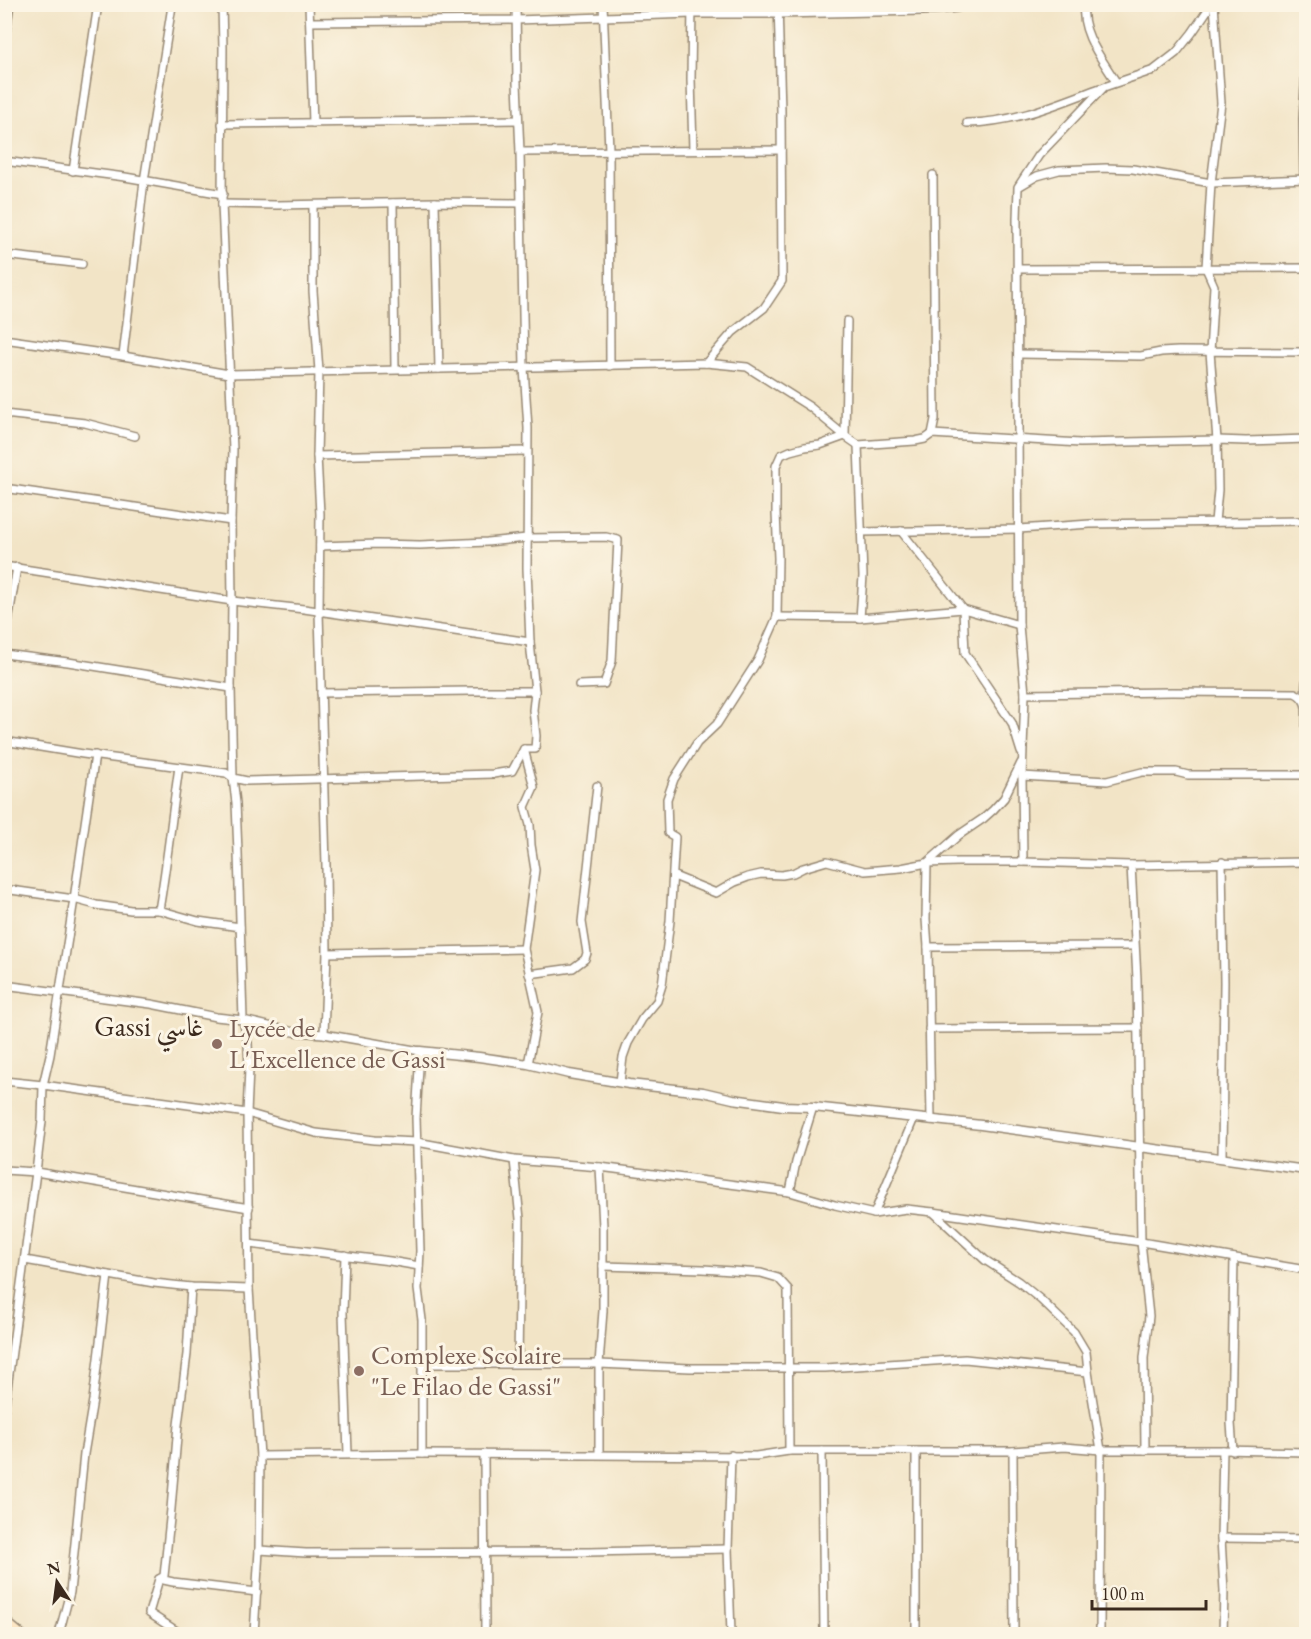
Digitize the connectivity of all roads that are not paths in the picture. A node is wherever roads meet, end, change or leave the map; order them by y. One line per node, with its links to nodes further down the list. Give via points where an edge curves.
1 (10, 4): 21 (street)
2 (98, 4): 34 (street)
3 (309, 4): 20 (street)
4 (516, 4): 19 (street)
5 (603, 4): 17 (street)
6 (692, 4): 15 (street)
7 (778, 4): 16 (street)
8 (963, 4): 16 (street, via 957,8 923,10)
9 (1084, 4): 23 (street, via 1085,28)
10 (1208, 4): 23 (street, via 1176,53 1154,70)
11 (1214, 4): 38 (street, via 1221,104)
12 (1306, 4): 18 (street)
13 (169, 5): 14 (street); 37 (street)
14 (222, 5): 26 (street)
15 (692, 14): 16 (street); 17 (street); 30 (street)
16 (778, 14): 31 (street)
17 (603, 17): 19 (street); 29 (street)
18 (1306, 19)
19 (516, 20): 20 (street); 25 (street)
20 (310, 22): 27 (street)
21 (4, 45)
22 (1306, 70): 36 (street)
23 (1116, 82): 24 (street)
24 (1104, 87): 28 (street, via 1028,114); 39 (street, via 1039,155)
25 (518, 120): 27 (street); 32 (street)
26 (222, 123): 27 (street); 40 (street)
27 (313, 123)
28 (968, 123)
29 (609, 150): 30 (street); 32 (street); 58 (street)
30 (693, 150): 31 (street)
31 (782, 150): 57 (street, via 782,281 764,308 733,332)
32 (520, 152): 43 (street)
33 (4, 162): 34 (street)
34 (73, 171): 37 (street)
35 (933, 175): 65 (street)
36 (1305, 179): 38 (street)
37 (144, 181): 40 (street); 56 (street)
38 (1211, 183): 39 (street, via 1106,168 1059,170 1037,176); 49 (street)
39 (1018, 188): 48 (street)
40 (223, 194): 44 (street)
41 (435, 202): 42 (street); 43 (street); 61 (street)
42 (393, 203): 45 (street); 60 (street)
43 (521, 203): 59 (street)
44 (222, 204): 45 (street); 63 (street)
45 (313, 205): 62 (street, via 313,291)
46 (4, 255): 47 (street)
47 (82, 264)
48 (1017, 268): 49 (street); 55 (street)
49 (1206, 268): 50 (street); 53 (street, via 1214,286)
50 (1306, 268)
51 (847, 321): 67 (street)
52 (4, 339): 56 (street)
53 (1210, 352): 54 (street); 55 (street, via 1141,356); 70 (street)
54 (1306, 352)
55 (1018, 354): 68 (street)
56 (123, 356): 63 (street)
57 (706, 363): 58 (street); 67 (street, via 747,367 810,407)
58 (610, 366): 59 (street)
59 (524, 368): 61 (street); 72 (street)
60 (395, 369): 61 (street); 62 (street)
61 (439, 369)
62 (319, 371): 63 (street); 73 (street)
63 (229, 374): 75 (street, via 234,450)
64 (4, 414): 66 (street, via 85,423)
65 (932, 434): 68 (street); 71 (street, via 915,441)
66 (135, 436)
67 (845, 436): 71 (street); 88 (street, via 820,446 790,451 781,455 776,466)
68 (1018, 439): 70 (street, via 1080,443); 78 (street)
69 (1306, 439): 70 (street)
70 (1217, 441): 77 (street)
71 (858, 445): 80 (street)
72 (527, 451): 73 (street); 81 (street)
73 (317, 456): 82 (street)
74 (4, 488): 75 (street)
75 (231, 521): 85 (street)
76 (1305, 521): 77 (street); 91 (street)
77 (1215, 522): 78 (street)
78 (1019, 529): 79 (street); 90 (street)
79 (901, 531): 80 (street); 86 (street)
80 (861, 532): 89 (street)
81 (527, 538): 82 (street, via 437,545); 92 (street); 96 (street, via 618,540 612,661 604,684)
82 (320, 546): 87 (street)
83 (4, 566): 84 (street)
84 (17, 567): 85 (street); 93 (street)
85 (232, 601): 87 (street); 97 (street)
86 (963, 609): 89 (street); 90 (street); 107 (street, via 965,653 1012,723)
87 (319, 612): 92 (street); 99 (street)
88 (777, 617): 89 (street); 120 (street, via 758,660 717,724 698,743 674,778 667,799 668,833 675,837)
89 (860, 618)
90 (1019, 626): 100 (street)
91 (1306, 637)
92 (530, 642): 98 (street)
93 (4, 647)
94 (4, 654): 97 (street)
95 (1306, 682): 101 (street)
96 (579, 685)
97 (231, 688): 111 (street)
98 (535, 691): 99 (street); 104 (street, via 535,749)
99 (321, 693): 112 (street)
100 (1025, 694): 101 (street, via 1285,692 1302,696); 107 (street)
101 (1305, 701): 102 (street)
102 (1306, 729)
103 (4, 741): 105 (street)
104 (524, 749): 112 (street, via 512,771); 127 (street, via 534,787 525,807 535,870)
105 (95, 755): 108 (street); 122 (street)
106 (1306, 759): 109 (street)
107 (1023, 760): 110 (street); 118 (street, via 1004,798 993,810)
108 (179, 767): 111 (street, via 226,773); 123 (street)
109 (1306, 775): 110 (street, via 1188,775 1159,771 1107,781); 114 (street)
110 (1022, 776): 115 (street)
111 (233, 778): 112 (street); 124 (street)
112 (323, 780): 128 (street)
113 (597, 786): 129 (street, via 582,922 585,959 573,968)
114 (1306, 790)
115 (1023, 862): 118 (street); 119 (street)
116 (1222, 862): 117 (street); 119 (street); 147 (street)
117 (1306, 862)
118 (927, 863): 120 (street, via 865,871 827,861 793,873 748,877 716,893); 126 (street)
119 (1131, 865): 125 (street)
120 (674, 876): 139 (street, via 662,985 657,1001 628,1043)
121 (4, 889): 122 (street)
122 (74, 899): 123 (street, via 122,909); 131 (street)
123 (159, 910): 124 (street)
124 (240, 927): 132 (street)
125 (1134, 946): 126 (street); 133 (street)
126 (928, 947): 134 (street)
127 (524, 949): 128 (street); 129 (street)
128 (327, 953): 135 (street)
129 (529, 974): 137 (street, via 538,1012)
130 (4, 985): 131 (street)
131 (60, 992): 132 (street); 140 (street)
132 (243, 1020): 135 (street, via 294,1032); 142 (street, via 248,1042)
133 (1138, 1028): 134 (street); 146 (street)
134 (929, 1029): 144 (street)
135 (324, 1034): 136 (street)
136 (420, 1051): 137 (street); 145 (street)
137 (528, 1064): 139 (street)
138 (4, 1081): 140 (street)
139 (620, 1082): 141 (street)
140 (43, 1085): 142 (street); 152 (street)
141 (813, 1107): 143 (street); 153 (street)
142 (247, 1113): 145 (street, via 316,1132); 154 (street)
143 (914, 1118): 144 (street); 156 (street)
144 (931, 1120): 146 (street)
145 (417, 1143): 148 (street); 162 (street)
146 (1138, 1146): 147 (street); 157 (street)
147 (1222, 1158): 151 (street)
148 (514, 1160): 149 (street); 168 (street, via 520,1219)
149 (600, 1167): 153 (street); 163 (street)
150 (4, 1170): 152 (street)
151 (1306, 1170)
152 (36, 1172): 154 (street); 161 (street)
153 (790, 1192): 156 (street)
154 (249, 1208): 158 (street)
155 (933, 1212): 156 (street, via 906,1209); 157 (street); 172 (street, via 1074,1332 1086,1352)
156 (874, 1214)
157 (1141, 1242): 160 (street); 175 (street, via 1149,1316 1144,1358)
158 (249, 1244): 159 (street); 167 (street)
159 (345, 1255): 162 (street); 183 (street)
160 (1234, 1258): 164 (street); 177 (street)
161 (25, 1260): 165 (street); 173 (street)
162 (420, 1266): 169 (street)
163 (603, 1266): 170 (street); 171 (street, via 703,1269 778,1278 788,1289)
164 (1306, 1270)
165 (108, 1275): 166 (street); 198 (street, via 70,1592)
166 (191, 1287): 167 (street); 194 (street, via 168,1540 164,1576)
167 (249, 1289): 188 (street)
168 (518, 1363): 169 (street); 170 (street)
169 (421, 1364): 184 (street)
170 (599, 1364): 171 (street); 186 (street)
171 (789, 1368): 172 (street, via 965,1359); 178 (street)
172 (1088, 1372): 174 (street)
173 (4, 1411)
174 (1101, 1450): 175 (street); 181 (street, via 1064,1447); 206 (street)
175 (1145, 1450): 176 (street)
176 (1223, 1450): 177 (street); 189 (street)
177 (1233, 1450): 182 (street)
178 (789, 1451): 179 (street); 187 (street)
179 (822, 1451): 180 (street); 203 (street)
180 (916, 1451): 181 (street); 204 (street)
181 (1013, 1451): 205 (street)
182 (1306, 1452)
183 (348, 1454): 184 (street); 188 (street)
184 (422, 1454): 185 (street)
185 (484, 1454): 186 (street); 193 (street)
186 (599, 1454): 187 (street)
187 (731, 1455): 191 (street)
188 (260, 1456): 192 (street)
189 (1221, 1538): 190 (street); 207 (street)
190 (1306, 1539)
191 (728, 1549): 193 (street); 202 (street)
192 (259, 1550): 193 (street); 195 (street)
193 (485, 1552): 201 (street)
194 (159, 1579): 195 (street); 199 (street, via 149,1613)
195 (256, 1592): 200 (street)
196 (4, 1621): 197 (main road)
197 (20, 1635)
198 (59, 1635)
199 (181, 1635)
200 (254, 1635)
201 (485, 1635)
202 (731, 1635)
203 (824, 1635)
204 (916, 1635)
205 (1014, 1635)
206 (1100, 1635)
207 (1223, 1635)

